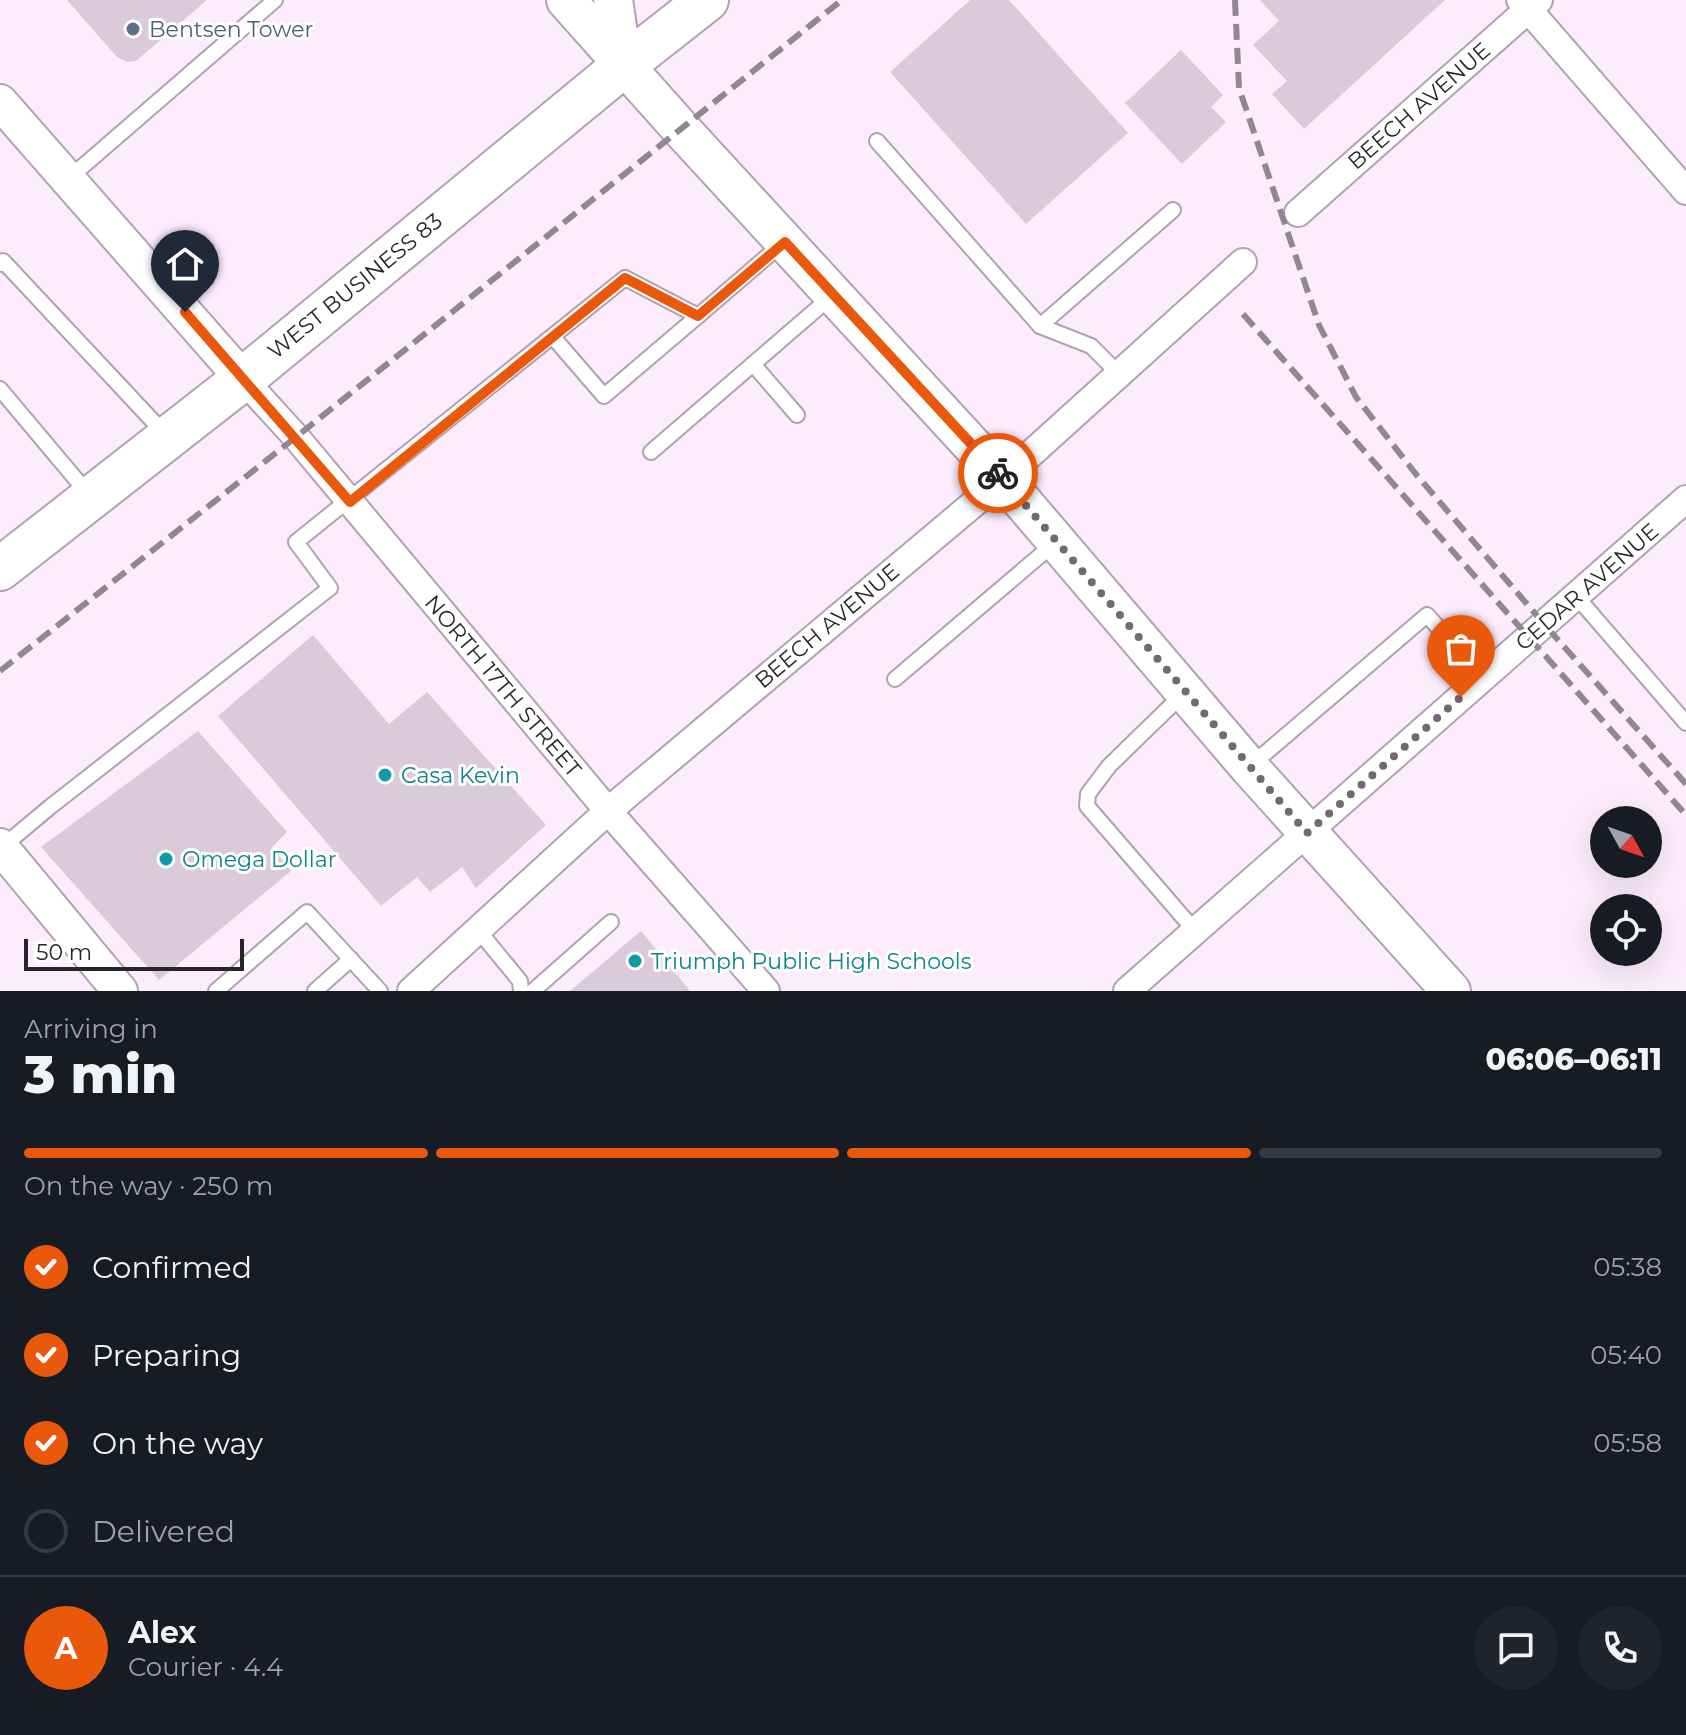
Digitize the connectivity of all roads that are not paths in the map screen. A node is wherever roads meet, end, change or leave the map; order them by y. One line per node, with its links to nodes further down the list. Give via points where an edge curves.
1 (275, 0): 9 (lane)
2 (566, 0): 6 (main road)
3 (613, 0): 6 (main road)
4 (707, 0): 6 (main road, WEST BUSINESS 83)
5 (1529, 3): 10 (street); 12 (street, BEECH AVENUE)
6 (623, 66): 13 (main road); 22 (main road, WEST BUSINESS 83)
7 (0, 102): 9 (street)
8 (877, 141): 18 (lane)
9 (68, 179): 22 (street)
10 (1686, 191)
11 (1173, 210): 18 (lane)
12 (1298, 213)
13 (785, 242): 16 (main road); 17 (lane)
14 (1243, 262): 21 (street, BEECH AVENUE)
15 (0, 264): 25 (lane, via 3,261)
16 (833, 295): 20 (lane); 27 (main road)
17 (698, 316): 19 (lane, via 625,278); 19 (lane, via 604,396)
18 (1040, 326): 21 (lane, via 1091,346)
19 (553, 337): 30 (lane)
20 (753, 364): 24 (lane); 26 (lane)
21 (1119, 374): 27 (street, BEECH AVENUE)
22 (243, 379): 25 (main road, WEST BUSINESS 83); 30 (street, NORTH 17TH STREET)
23 (0, 389): 28 (lane)
24 (797, 415)
25 (168, 437): 28 (main road, WEST BUSINESS 83)
26 (651, 452)
27 (1003, 479): 31 (main road); 39 (street, BEECH AVENUE)
28 (91, 497): 32 (main road, WEST BUSINESS 83)
29 (1686, 499): 33 (street, CEDAR AVENUE)
30 (350, 502): 39 (street, NORTH 17TH STREET); 41 (lane, via 296,542 330,588 50,807)
31 (1057, 541): 35 (lane); 36 (main road)
32 (1, 566)
33 (1576, 596): 34 (street, CEDAR AVENUE); 37 (lane)
34 (1483, 678): 38 (lane, via 1427,615); 40 (street, CEDAR AVENUE)
35 (895, 679)
36 (1185, 691): 38 (main road); 44 (lane, via 1109,766 1088,794 1087,806)
37 (1686, 723)
38 (1249, 767): 40 (main road)
39 (608, 811): 43 (street, BEECH AVENUE); 53 (street, NORTH 17TH STREET)
40 (1307, 833): 44 (street, CEDAR AVENUE); 55 (main road)
41 (4, 859): 47 (street)
42 (611, 922): 52 (lane)
43 (478, 930): 50 (street, BEECH AVENUE); 51 (lane, via 520,981)
44 (1195, 931): 54 (street, CEDAR AVENUE)
45 (351, 959): 46 (lane, via 307,912); 48 (lane); 49 (lane)
46 (222, 989)
47 (120, 991)
48 (315, 991)
49 (380, 991)
50 (411, 991)
51 (521, 991)
52 (533, 991)
53 (766, 991)
54 (1127, 991)
55 (1451, 991)

